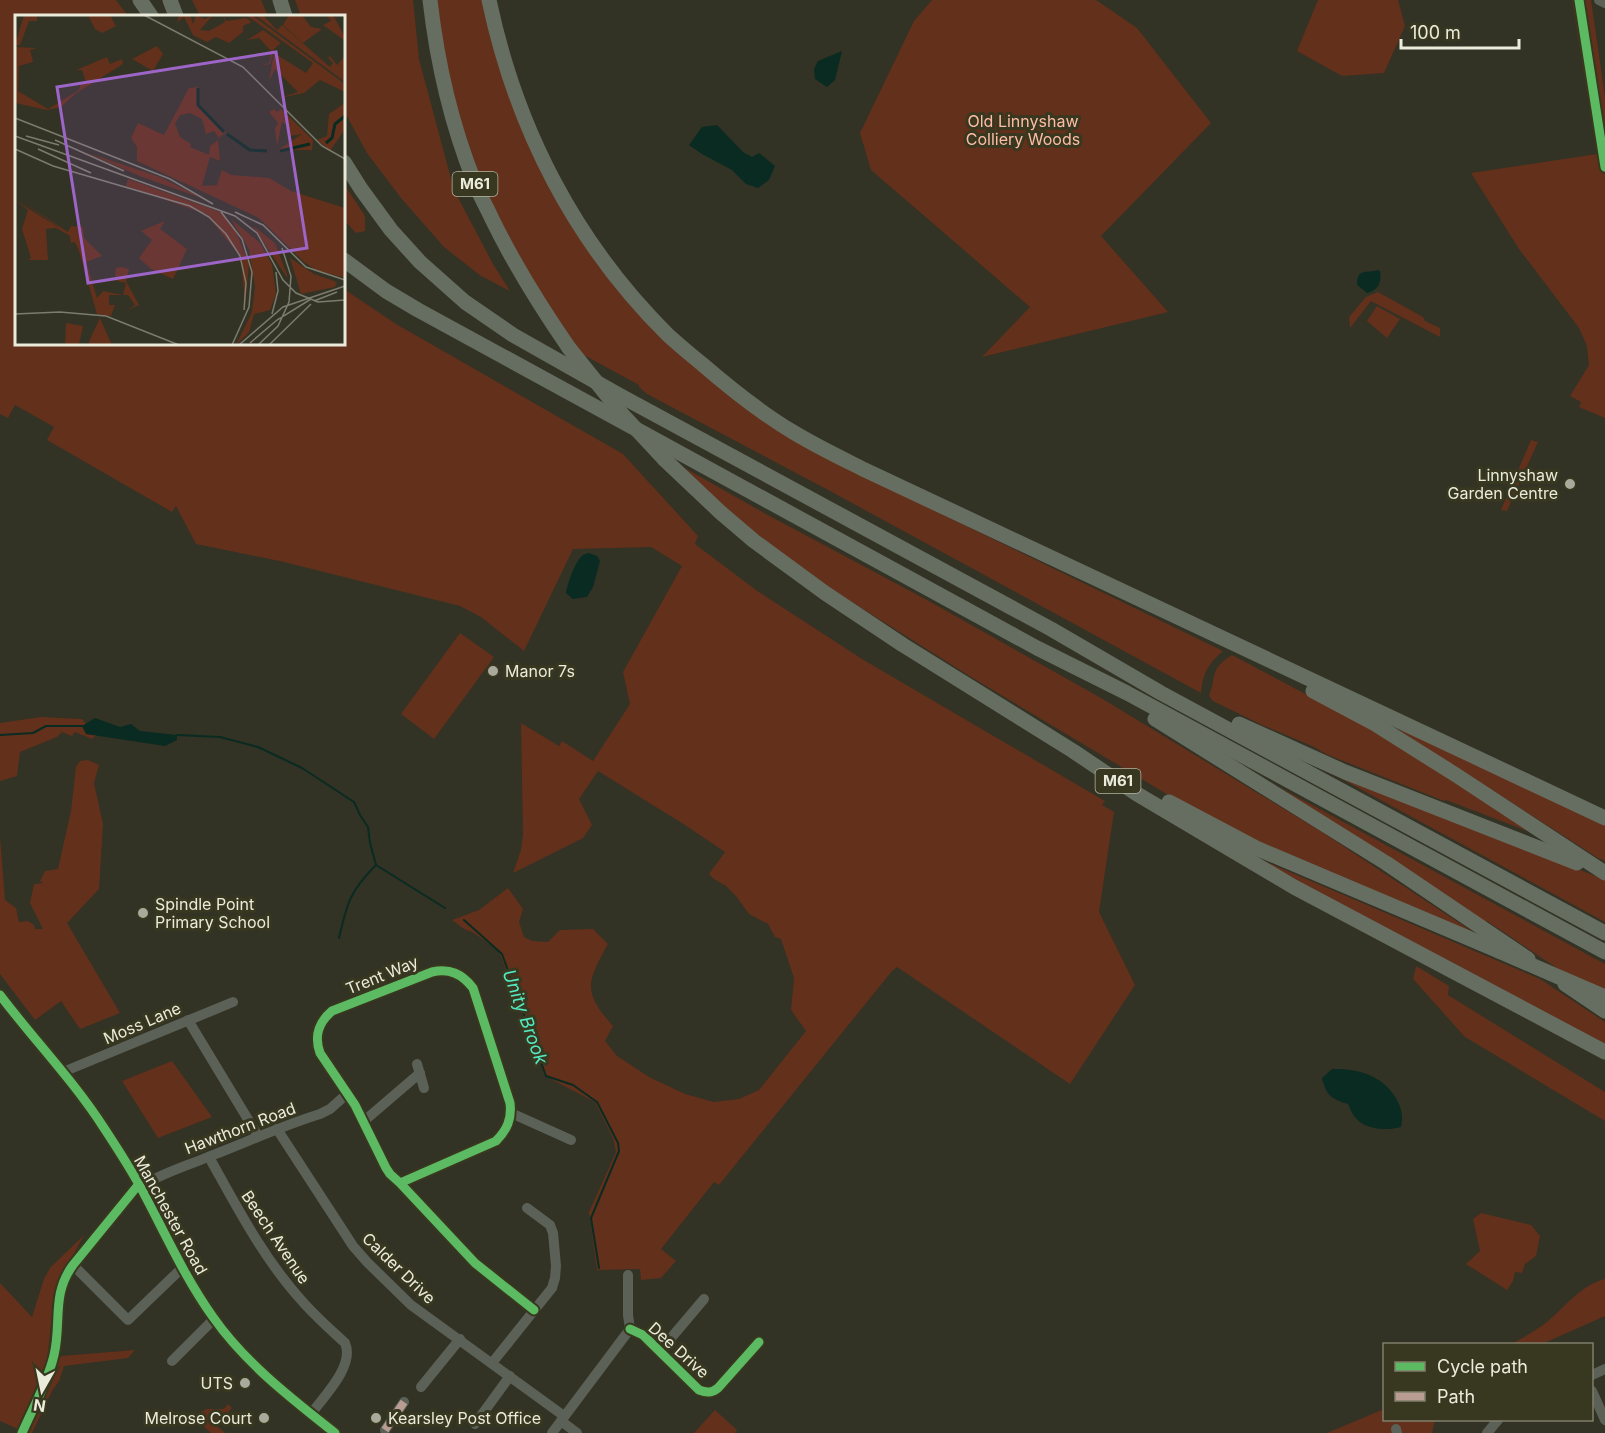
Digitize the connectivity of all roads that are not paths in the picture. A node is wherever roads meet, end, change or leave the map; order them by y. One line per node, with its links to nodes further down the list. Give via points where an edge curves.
1 (140, 0): 8 (highway)
2 (170, 0): 9 (highway)
3 (280, 0): 10 (highway)
4 (430, 0): 16 (highway, M61, bridge, via 450,111 475,183 529,288 569,348 622,414 664,459 754,541 903,645)
5 (489, 0): 13 (highway, via 514,95 561,195 612,271 669,336 732,391 793,432)
6 (1599, 0): 7 (street)
7 (1605, 3)
8 (150, 15)
9 (176, 15)
10 (285, 15)
11 (345, 164): 14 (highway, via 405,247 451,291 496,324)
12 (345, 262): 15 (highway, via 417,310)
13 (1065, 564): 17 (highway); 18 (highway, via 1375,724)
14 (1052, 629): 18 (highway, via 1300,753); 19 (highway, via 1161,693)
15 (1037, 648): 20 (highway); 24 (highway, via 1386,863)
16 (1073, 751): 21 (highway, M61, bridge, via 1256,848); 26 (highway, M61, via 1137,794 1294,887)
17 (1605, 818)
18 (1605, 873)
19 (1605, 933)
20 (1605, 952)
21 (1598, 994)
22 (0, 995): 27 (main road, Manchester Road)
23 (233, 1002): 25 (street, Moss Lane)
24 (1605, 1011)
25 (188, 1020): 27 (street, Moss Lane); 33 (street)
26 (1605, 1052)
27 (63, 1072): 37 (main road, Manchester Road)
28 (424, 1088): 31 (street, via 418,1068)
29 (348, 1093): 30 (street, Trent Way, via 317,1046 318,1031 326,1017 332,1011 432,972 452,971 473,988); 31 (street, Trent Way); 32 (street, Hawthorn Road, via 330,1109)
30 (511, 1113): 34 (street); 36 (street, via 496,1141)
31 (364, 1121): 36 (street, Trent Way, via 390,1174)
32 (277, 1129): 33 (street, Hawthorn Road); 46 (street, Calder Drive, via 353,1246 411,1305)
33 (258, 1136): 35 (street, Hawthorn Road)
34 (571, 1140)
35 (209, 1157): 37 (street, Hawthorn Road); 55 (street, Beech Avenue, via 273,1266 348,1349 344,1370)
36 (400, 1183): 43 (street, via 476,1263)
37 (139, 1186): 39 (street); 40 (main road, Manchester Road)
38 (527, 1208): 43 (street, via 550,1225 556,1266 552,1288)
39 (73, 1265): 40 (street, via 128,1320); 61 (street, via 59,1293 54,1356)
40 (183, 1268): 44 (main road, Manchester Road)
41 (630, 1274): 45 (street)
42 (703, 1299): 48 (street)
43 (534, 1310): 50 (street)
44 (214, 1319): 49 (street); 55 (main road, Manchester Road, via 253,1363)
45 (630, 1329): 48 (street, Dee Drive); 56 (street, via 596,1369)
46 (459, 1339): 50 (street, Calder Drive); 52 (street)
47 (759, 1342): 48 (street, Dee Drive, via 713,1392 699,1390)
48 (660, 1351)
49 (172, 1361)
50 (492, 1363): 51 (street, Calder Drive)
51 (510, 1376): 56 (street, Calder Drive); 59 (street)
52 (421, 1387)
53 (1593, 1393): 57 (street)
54 (404, 1402): 60 (street)
55 (311, 1414): 62 (main road, Manchester Road)
56 (563, 1419): 63 (street); 64 (street, Calder Drive)
57 (1605, 1420)
58 (1496, 1421): 65 (street)
59 (475, 1424)
60 (385, 1430)
61 (22, 1433)
62 (335, 1433)
63 (552, 1433)
64 (577, 1433)
65 (1487, 1433)

